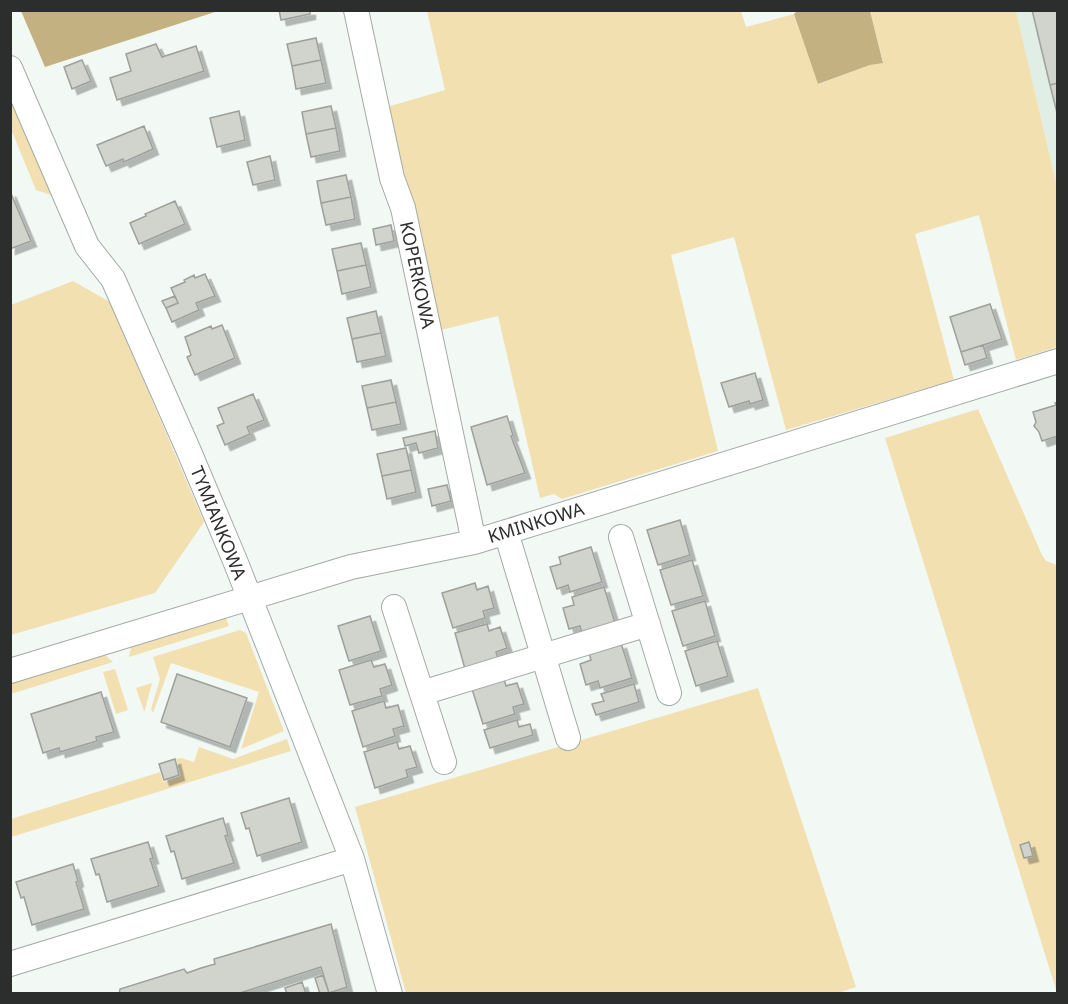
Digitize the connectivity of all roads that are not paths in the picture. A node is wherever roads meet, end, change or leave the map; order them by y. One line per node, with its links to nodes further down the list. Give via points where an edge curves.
1 (356, 10): 6 (street, KOPERKOWA, via 392,178 403,208)
2 (10, 68): 7 (street, TYMIANKOWA, via 87,246 109,272 126,309)
3 (1058, 362): 4 (street, KMINKOWA)
4 (506, 532): 6 (street, KMINKOWA); 10 (street)
5 (621, 537): 9 (street)
6 (474, 542): 7 (street, KMINKOWA, via 351,567)
7 (249, 597): 11 (street, KMINKOWA); 16 (street, TYMIANKOWA)
8 (394, 607): 12 (street)
9 (648, 624): 10 (street); 13 (street)
10 (543, 656): 12 (street); 14 (street)
11 (10, 671)
12 (422, 693): 15 (street)
13 (669, 693)
14 (568, 738)
15 (444, 762)
16 (352, 859): 17 (street); 18 (street, TYMIANKOWA)
17 (10, 964)
18 (390, 993)

